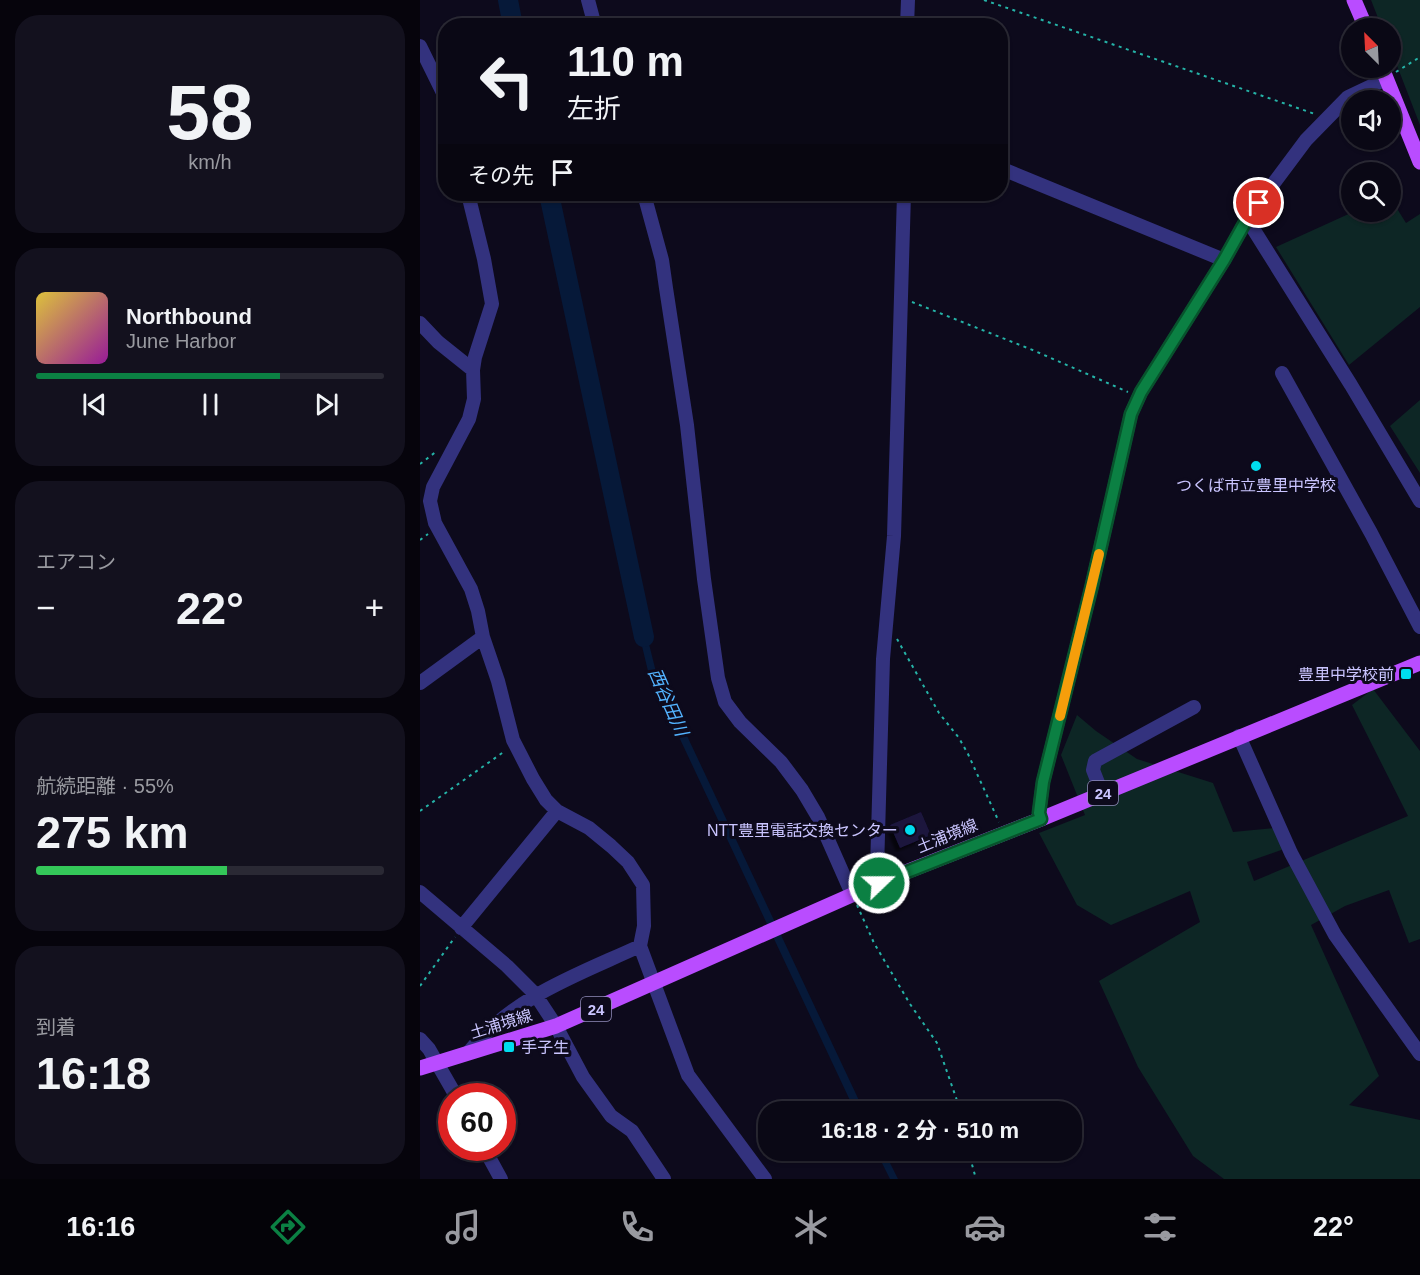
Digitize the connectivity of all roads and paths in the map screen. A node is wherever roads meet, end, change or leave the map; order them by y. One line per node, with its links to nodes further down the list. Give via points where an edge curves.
1 (588, 0): 5 (street)
2 (908, 0): 6 (street)
3 (984, 0): 14 (path)
4 (1354, 0): 7 (main road)
5 (593, 18)
6 (907, 18)
7 (1362, 18)
8 (420, 46): 13 (street)
9 (1420, 57): 10 (path)
10 (1401, 65)
11 (1376, 78): 14 (street)
12 (1386, 78): 15 (main road)
13 (438, 83)
14 (1326, 118): 20 (street)
15 (1420, 162)
16 (1008, 171): 21 (street)
17 (470, 201): 24 (street, via 492,304)
18 (646, 201): 43 (street, via 662,260 718,678 725,702 802,790)
19 (904, 201): 22 (street)
20 (1247, 219): 21 (street); 27 (street)
21 (1224, 260): 26 (street)
22 (901, 298): 26 (path); 28 (street, via 894,536)
23 (420, 323): 24 (street)
24 (473, 370): 30 (street, via 474,399 469,419 432,487 430,501 435,523 471,589)
25 (1282, 373): 29 (street)
26 (1139, 396): 39 (street, via 1131,414 1043,782)
27 (1420, 501)
28 (886, 625): 40 (path, via 977,770); 41 (street)
29 (1420, 627)
30 (483, 637): 32 (street); 35 (street)
31 (1420, 663): 34 (main road, 土浦境線 / 24)
32 (420, 683)
33 (1194, 707): 36 (street, via 1095,761 1093,770)
34 (1239, 736): 36 (main road, 土浦境線 / 24); 52 (street, via 1291,853 1335,935)
35 (515, 745): 37 (path); 38 (street)
36 (1102, 793): 39 (main road, 土浦境線 / 24)
37 (420, 811)
38 (556, 811): 44 (street); 45 (street, via 589,828 628,862 643,885 644,926)
39 (1041, 819): 40 (main road, 土浦境線 / 24)
40 (1004, 833): 41 (main road, 土浦境線 / 24)
41 (879, 883): 43 (main road, 土浦境線 / 24)
42 (420, 892): 44 (street)
43 (852, 894): 46 (main road, 土浦境線 / 24); 56 (path, via 874,943 938,1043)
44 (461, 928): 47 (path); 48 (street)
45 (640, 946): 46 (street); 48 (street)
46 (654, 984): 49 (main road, 土浦境線 / 24); 61 (street, via 688,1075)
47 (420, 986)
48 (535, 994): 49 (street); 51 (street, via 505,1015)
49 (556, 1026): 51 (main road, 土浦境線 / 24); 60 (street, via 583,1077 610,1116 632,1131)
50 (420, 1039): 53 (street)
51 (468, 1053): 53 (main road, 土浦境線 / 24)
52 (1420, 1054)
53 (437, 1063): 54 (main road, 土浦境線 / 24); 55 (street)
54 (420, 1068)
55 (449, 1083)
56 (957, 1101)
57 (491, 1161): 59 (street)
58 (971, 1161): 62 (path)
59 (501, 1179)
60 (664, 1179)
61 (765, 1179)
62 (976, 1179)

